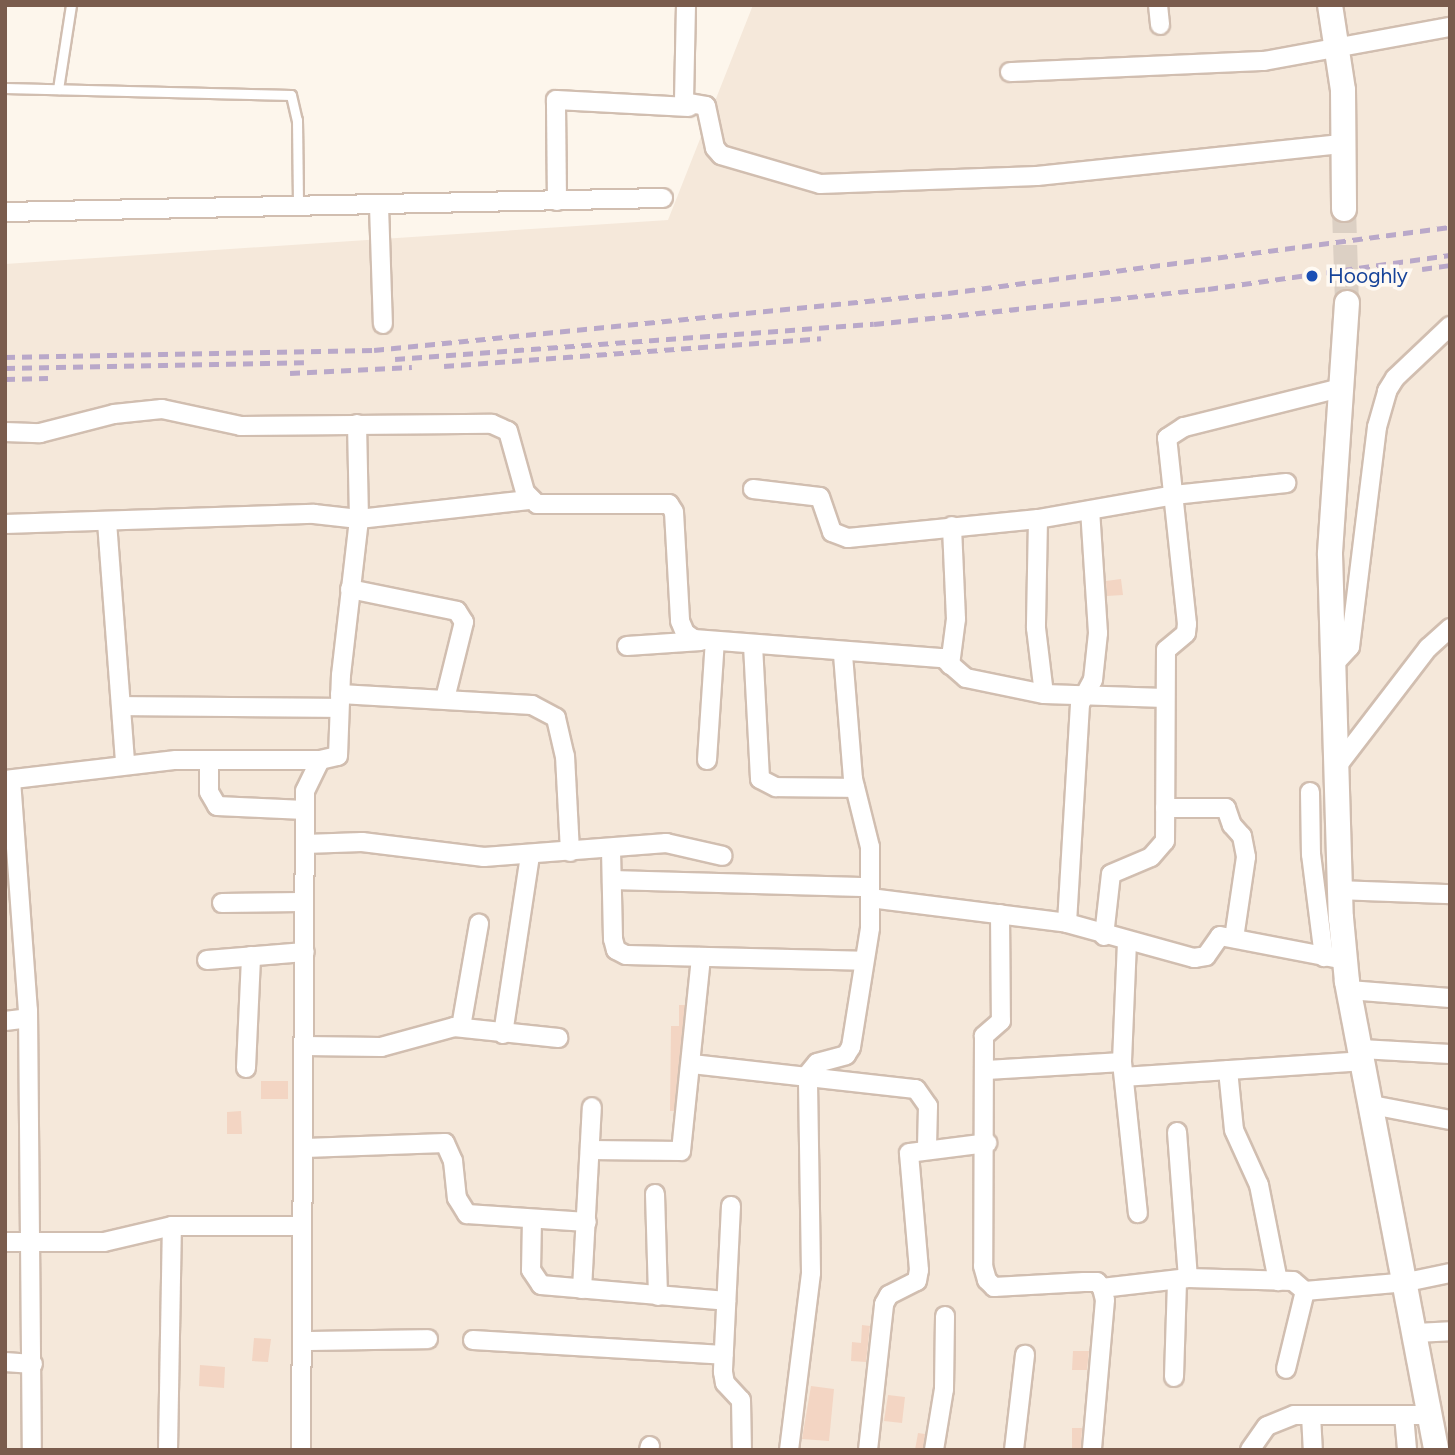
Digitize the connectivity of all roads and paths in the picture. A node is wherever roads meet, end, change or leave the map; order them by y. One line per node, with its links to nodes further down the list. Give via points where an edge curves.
1 (71, 5): 10 (lane)
2 (686, 5): 11 (street, via 684,102)
3 (1158, 5): 5 (street)
4 (1330, 5): 7 (street)
5 (1160, 25)
6 (1450, 27): 7 (street)
7 (1337, 47): 8 (street, via 1264,61); 12 (street)
8 (1010, 72)
9 (5, 88): 10 (lane)
10 (58, 89): 16 (lane, via 291,95 297,120)
11 (689, 107): 12 (street, via 706,106 715,148 721,155 831,184 1037,176); 14 (street, via 556,100)
12 (1343, 144): 17 (street)
13 (663, 198): 14 (street)
14 (557, 201): 15 (street)
15 (379, 206): 16 (street); 20 (street)
16 (298, 208): 18 (street)
17 (1344, 209)
18 (5, 212)
19 (1347, 303): 22 (street)
20 (383, 324)
21 (1450, 326): 41 (street, via 1387,391 1377,427 1350,648)
22 (1340, 388): 27 (street, via 1173,431 1167,438 1167,452); 41 (street, via 1330,554 1330,645)
23 (357, 424): 24 (street, via 241,425 162,409 114,414 40,433); 28 (street, via 501,426 512,442); 30 (street)
24 (5, 432)
25 (1286, 483): 27 (street)
26 (753, 489): 34 (street, via 820,496 832,532 839,537)
27 (1174, 495): 29 (street); 45 (street, via 1187,625 1186,633 1166,650)
28 (529, 500): 30 (street); 37 (street, via 548,505 669,504 675,523 680,621 685,634)
29 (1090, 510): 31 (street); 44 (street, via 1098,633 1093,680)
30 (359, 519): 32 (street, via 314,514); 35 (street)
31 (1038, 519): 34 (street); 43 (street, via 1036,628)
32 (107, 522): 33 (street); 48 (street)
33 (5, 524)
34 (952, 526): 42 (street, via 956,619)
35 (349, 589): 46 (street, via 457,611 464,622); 47 (street)
36 (1450, 628): 53 (street, via 1428,648)
37 (711, 641): 38 (street); 39 (street); 51 (street)
38 (752, 645): 40 (street); 55 (street, via 760,779 776,787)
39 (627, 646)
40 (843, 654): 42 (street, via 935,657); 55 (street)
41 (1335, 663): 53 (street)
42 (950, 665): 43 (street, via 966,678)
43 (1044, 694): 44 (street)
44 (1083, 694): 45 (street); 71 (street)
45 (1165, 698): 57 (street)
46 (445, 699): 47 (street); 61 (street, via 532,705 556,718 562,730)
47 (340, 701): 48 (street); 50 (street, via 338,756)
48 (122, 706): 52 (street)
49 (209, 760): 50 (street); 52 (street); 58 (street, via 209,792 216,806)
50 (320, 760): 58 (street, via 308,779)
51 (707, 761)
52 (125, 764): 54 (street)
53 (1335, 769): 65 (street)
54 (8, 780): 76 (street)
55 (855, 788): 66 (street, via 870,847)
56 (1310, 792): 81 (street, via 1311,854)
57 (1165, 808): 73 (street, via 1161,850 1116,869 1106,882); 74 (street, via 1226,808 1242,836 1246,858)
58 (305, 810): 59 (street)
59 (305, 844): 62 (street, via 362,842 484,857); 68 (street)
60 (611, 850): 61 (street); 63 (street, via 666,843); 64 (street)
61 (570, 852): 62 (street)
62 (530, 855): 89 (street)
63 (723, 856)
64 (612, 880): 66 (street); 80 (street, via 616,950 626,955)
65 (1339, 890): 67 (street); 81 (street)
66 (870, 892): 70 (street); 83 (street)
67 (1450, 894)
68 (302, 902): 69 (street); 78 (street)
69 (222, 903)
70 (1000, 914): 71 (street); 97 (street, via 1001,1021 984,1036)
71 (1066, 923): 73 (street)
72 (479, 924): 88 (street)
73 (1104, 936): 75 (street)
74 (1234, 938): 75 (street, via 1215,937 1202,959); 81 (street)
75 (1127, 942): 96 (street)
76 (24, 943): 77 (street); 86 (street)
77 (5, 946)
78 (305, 952): 79 (street); 91 (street)
79 (251, 956): 82 (street); 95 (street)
80 (701, 957): 83 (street); 94 (street)
81 (1334, 958): 84 (street)
82 (207, 960)
83 (864, 961): 99 (street, via 851,1047 846,1055 817,1063)
84 (1349, 990): 85 (street); 93 (street)
85 (1450, 998)
86 (28, 1018): 87 (street); 116 (street)
87 (5, 1021)
88 (461, 1027): 89 (street); 91 (street, via 365,1049)
89 (503, 1034): 90 (street)
90 (558, 1038)
91 (305, 1046): 106 (street)
92 (1450, 1054): 93 (street)
93 (1362, 1055): 98 (street); 100 (street)
94 (692, 1064): 99 (street); 107 (street, via 681,1151)
95 (246, 1068)
96 (1123, 1069): 97 (street); 98 (street); 110 (street)
97 (987, 1070): 104 (street)
98 (1228, 1070): 119 (street, via 1234,1130 1259,1185)
99 (808, 1074): 105 (street, via 916,1089 928,1106); 145 (street, via 811,1273)
100 (1372, 1105): 102 (street); 120 (street)
101 (592, 1107): 107 (street)
102 (1450, 1120)
103 (1177, 1132): 118 (street)
104 (986, 1143): 105 (street); 121 (street, via 987,1280 995,1287 1097,1282)
105 (928, 1147): 146 (street, via 909,1153 919,1270 917,1281 889,1295 884,1304)
106 (305, 1148): 111 (street, via 445,1143 453,1161 460,1209 467,1214); 114 (street)
107 (590, 1150): 112 (street)
108 (655, 1194): 124 (street)
109 (731, 1206): 125 (street)
110 (1138, 1213)
111 (532, 1219): 112 (street); 122 (street, via 535,1281)
112 (587, 1222): 122 (street)
113 (172, 1226): 114 (street); 116 (street, via 104,1242); 142 (street)
114 (300, 1226): 131 (street)
115 (5, 1242): 116 (street)
116 (33, 1244): 135 (street)
117 (1450, 1273): 120 (street)
118 (1183, 1279): 119 (street); 121 (street); 137 (street)
119 (1278, 1281): 123 (street, via 1293,1281)
120 (1407, 1282): 123 (street); 128 (street)
121 (1102, 1288): 149 (street, via 1105,1300)
122 (582, 1289): 124 (street)
123 (1305, 1291): 136 (street)
124 (658, 1296): 125 (street)
125 (726, 1301): 132 (street)
126 (945, 1316): 147 (street, via 944,1389)
127 (1450, 1331): 128 (street)
128 (1416, 1334): 140 (street)
129 (428, 1339): 131 (street)
130 (473, 1340): 132 (street)
131 (303, 1341): 143 (street)
132 (724, 1354): 144 (street, via 725,1383 741,1400 744,1412)
133 (1025, 1354): 148 (street)
134 (5, 1362): 135 (street)
135 (33, 1364): 141 (street)
136 (1286, 1368)
137 (1174, 1377)
138 (1311, 1415): 139 (street); 150 (street, via 1294,1415 1267,1426); 151 (street)
139 (1405, 1415): 140 (street); 152 (street)
140 (1430, 1415): 153 (street)
141 (32, 1450)
142 (168, 1450)
143 (301, 1450)
144 (741, 1450)
145 (789, 1450)
146 (868, 1450)
147 (934, 1450)
148 (1014, 1450)
149 (1092, 1450)
150 (1250, 1450)
151 (1313, 1450)
152 (1407, 1450)
153 (1436, 1450)

